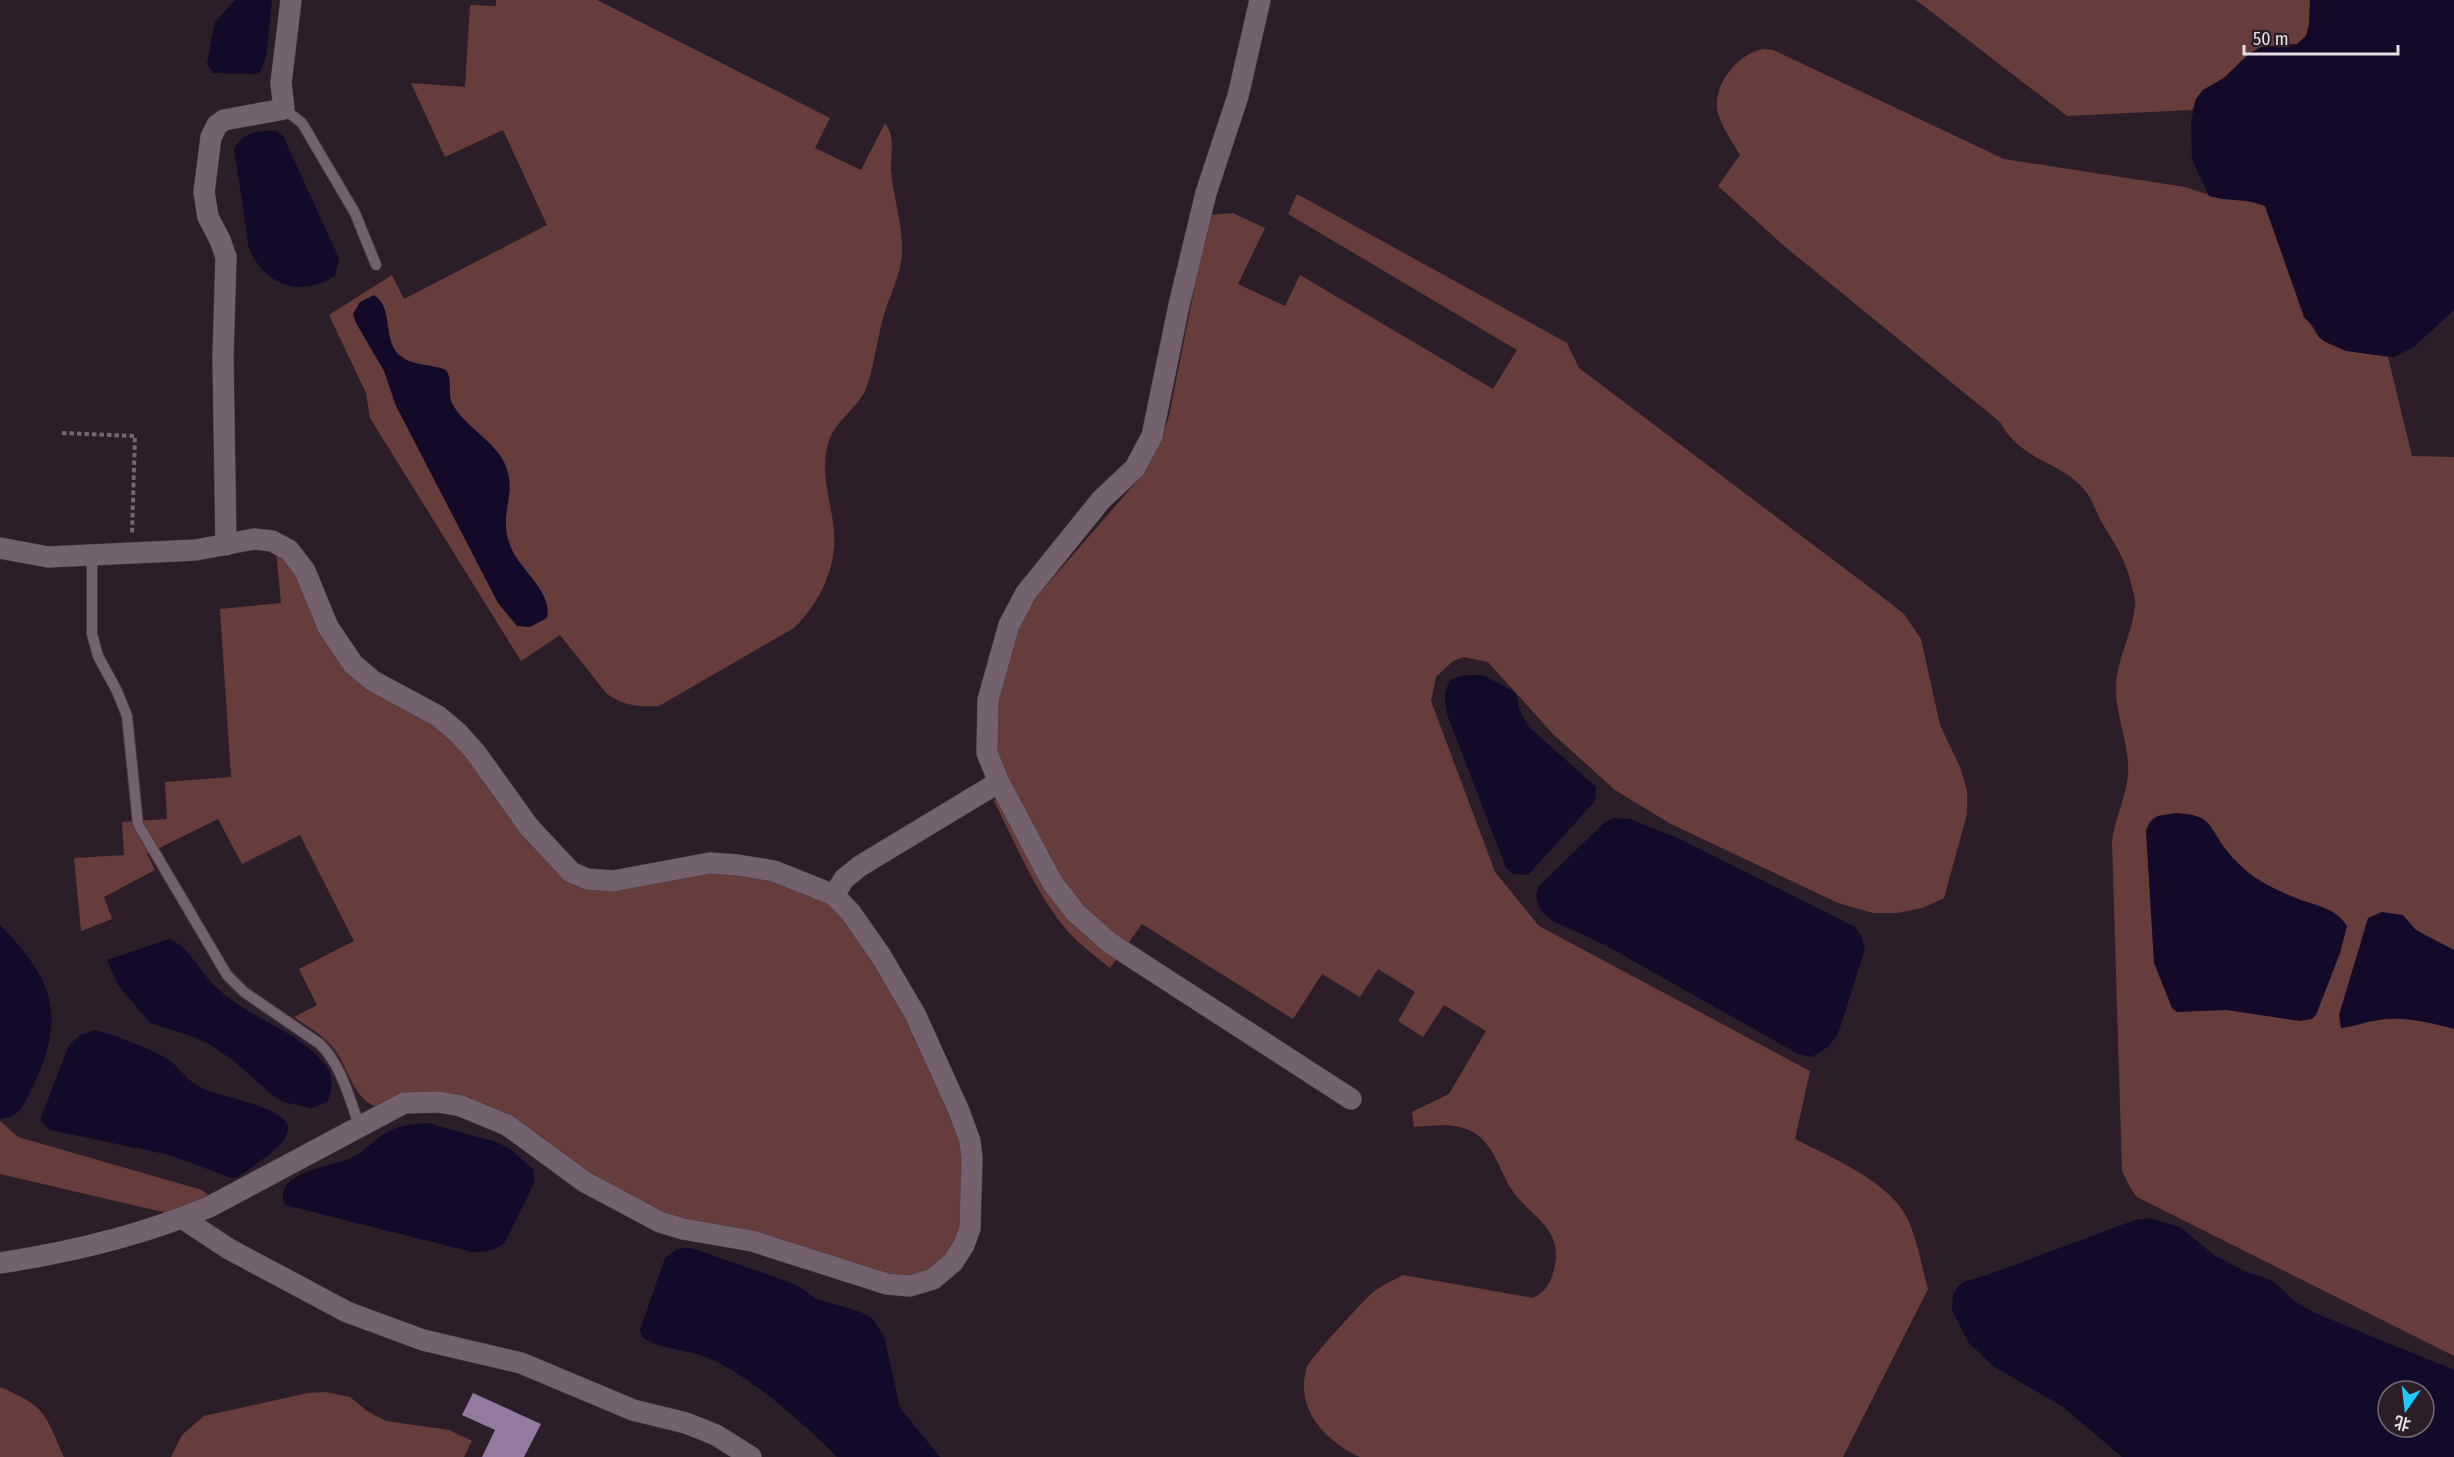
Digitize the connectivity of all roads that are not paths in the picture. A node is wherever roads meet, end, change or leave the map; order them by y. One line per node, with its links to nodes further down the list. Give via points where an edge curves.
1 (291, 0): 3 (street, via 281,83)
2 (1260, 0): 8 (street, via 1238,96 1206,193 1152,436 1135,468 1101,500 1026,593 1009,625 986,718 987,753)
3 (284, 109): 4 (lane, via 302,123 355,213); 5 (street, via 224,120 217,125 208,150 204,192 208,217 226,257 223,357)
4 (376, 265)
5 (226, 544): 7 (street, via 196,550); 9 (street, via 254,539 272,541 289,550 305,571 328,627 353,664 374,681 438,716 458,733 529,827 571,872 587,879 614,881 710,863 738,865 774,871)
6 (0, 548): 7 (street, via 48,557)
7 (92, 555): 11 (lane, via 92,634 98,656 127,716 138,824 227,975 244,992 330,1054)
8 (999, 782): 9 (street, via 860,866 844,879); 10 (street, via 1052,882 1093,929)
9 (834, 895): 11 (street, via 881,956 915,1014 970,1141 970,1228 953,1262 933,1279 910,1286 887,1284 752,1241 660,1222 585,1182 507,1125 461,1106 439,1101 404,1103)
10 (1351, 1100)
11 (360, 1126): 12 (street)
12 (182, 1218): 13 (street, via 61,1254); 14 (street, via 229,1249 347,1312 423,1340 521,1363 633,1410 716,1435)
13 (0, 1263)
14 (751, 1457)

